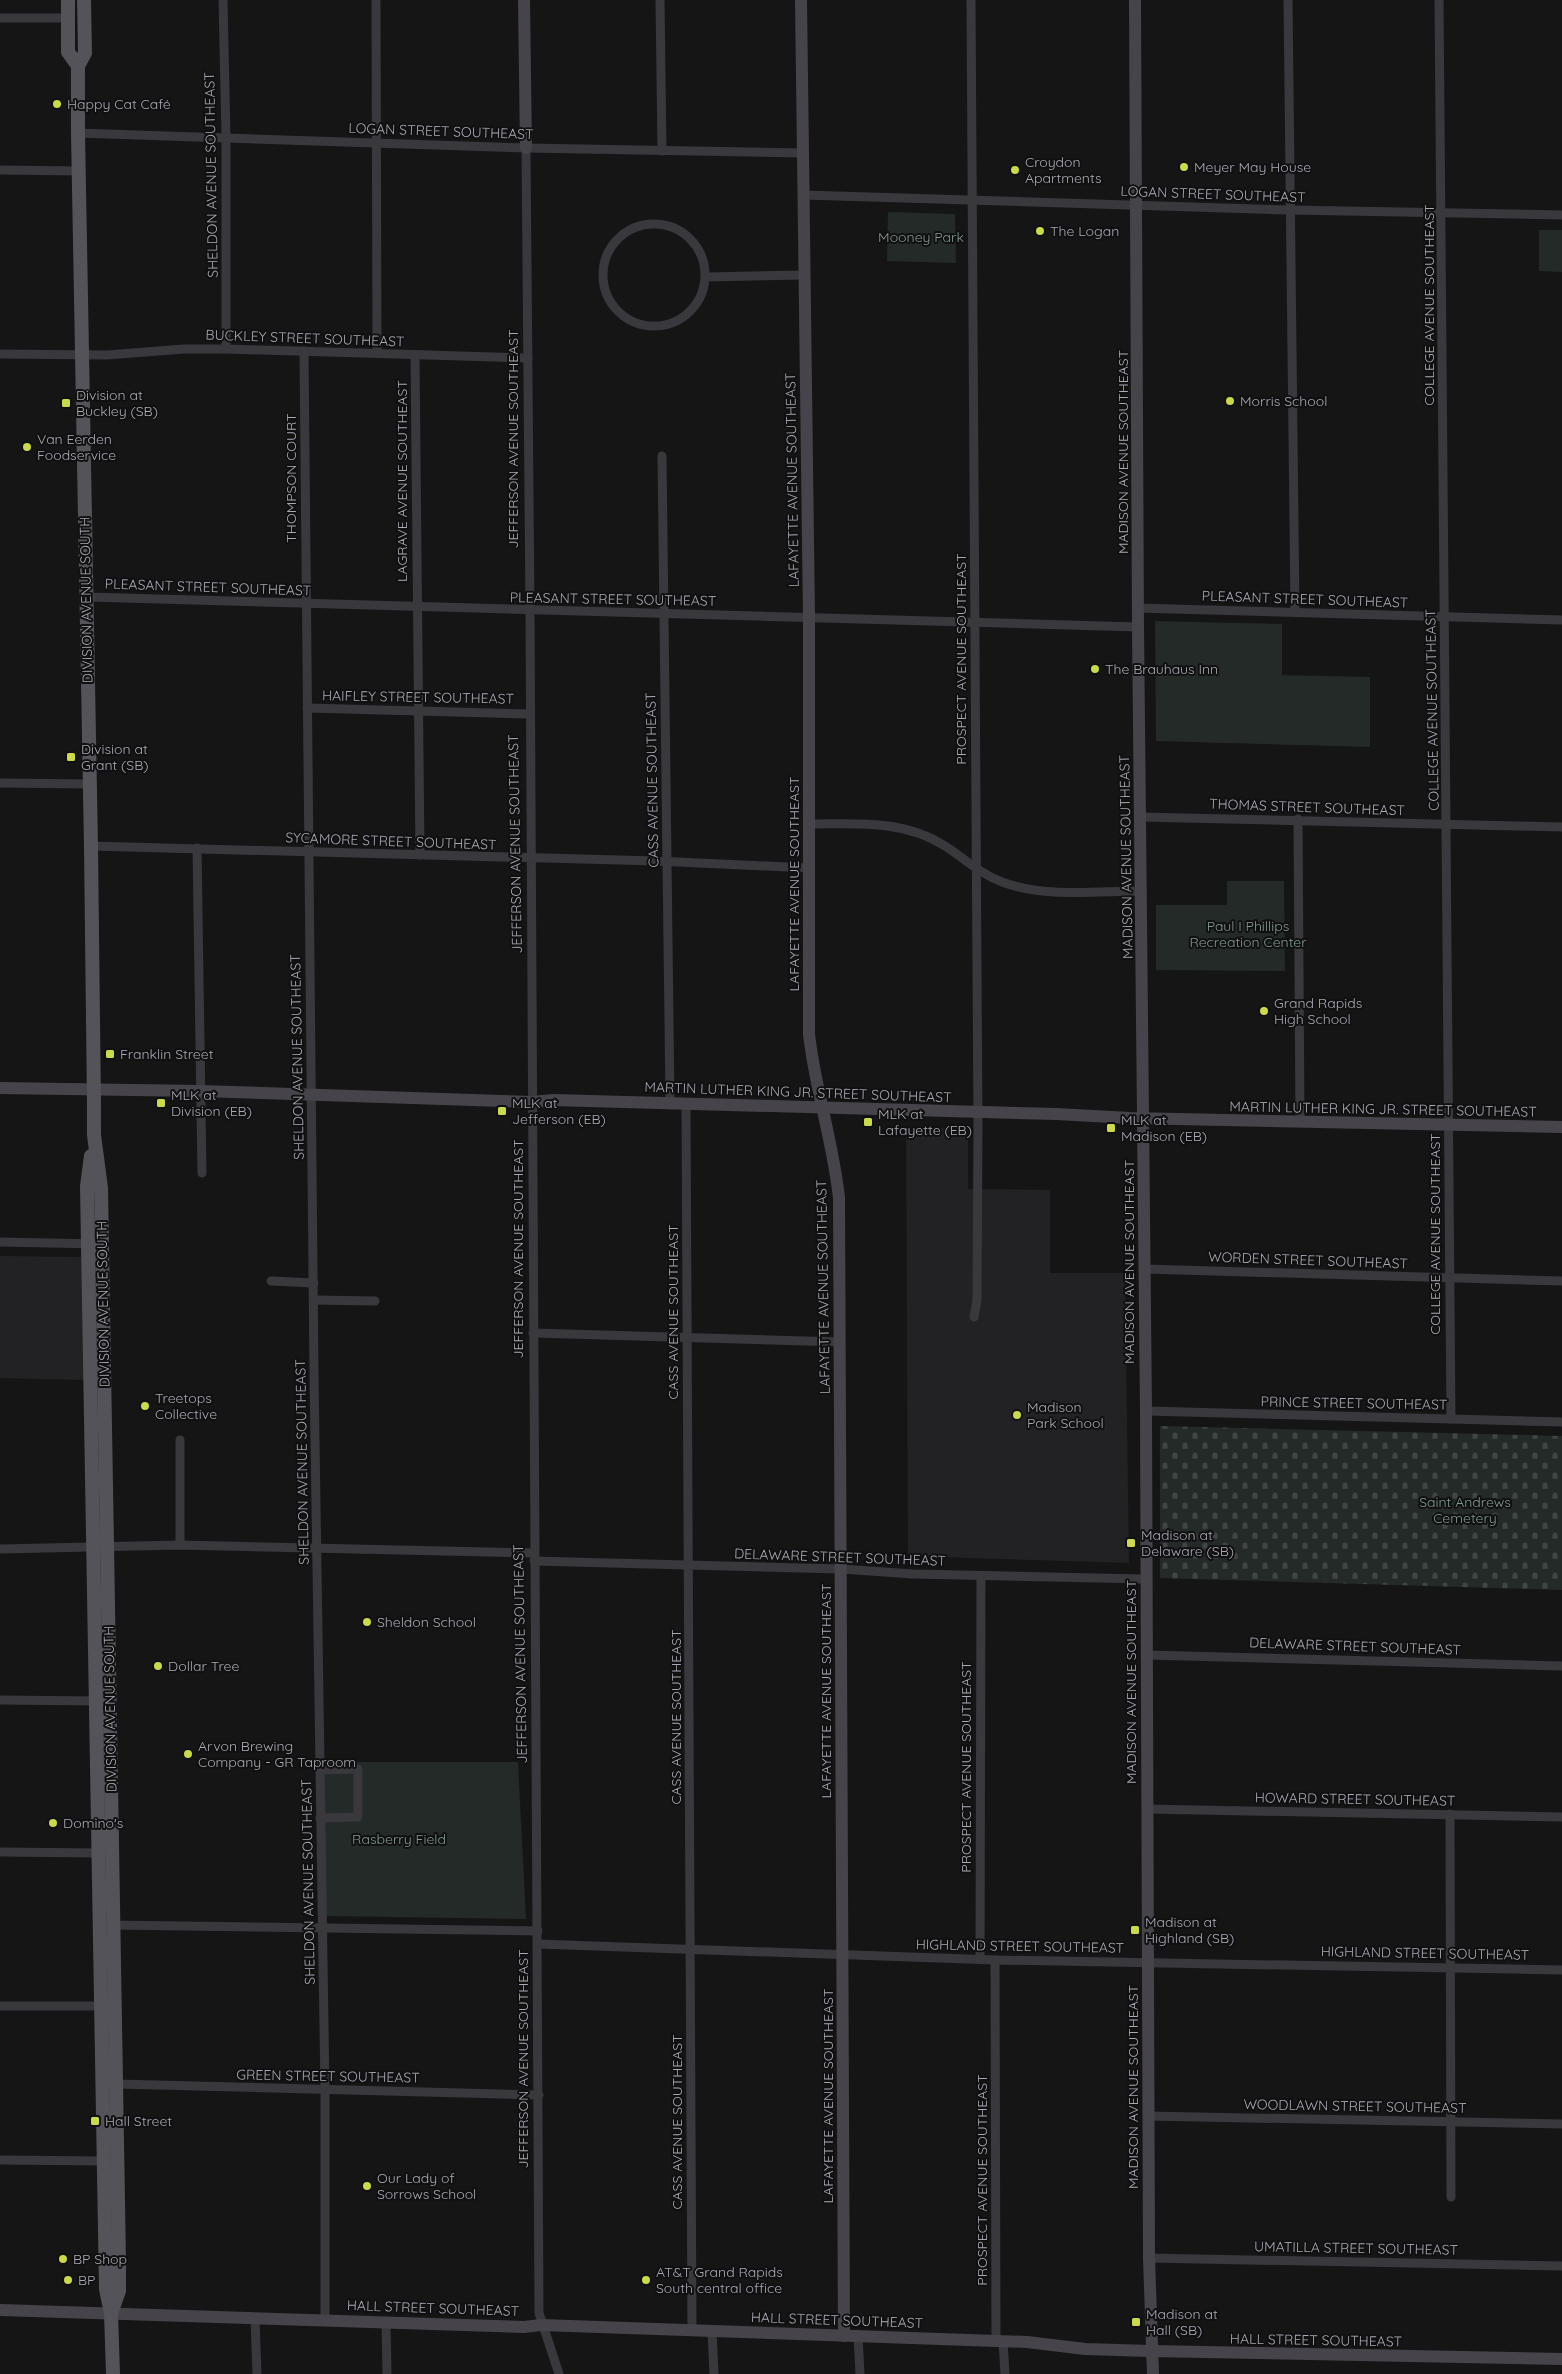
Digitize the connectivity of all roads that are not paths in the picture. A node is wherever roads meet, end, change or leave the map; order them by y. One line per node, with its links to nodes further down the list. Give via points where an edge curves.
1 (68, 0): 13 (main road, DIVISION AVENUE SOUTH)
2 (84, 0): 14 (main road, DIVISION AVENUE SOUTH, via 85,53)
3 (223, 0): 16 (street, SHELDON AVENUE SOUTHEAST)
4 (376, 0): 17 (street)
5 (524, 0): 18 (street, JEFFERSON AVENUE SOUTHEAST)
6 (660, 0): 19 (street)
7 (801, 0): 20 (street, LAFAYETTE AVENUE SOUTHEAST)
8 (971, 0): 24 (street, PROSPECT AVENUE SOUTHEAST)
9 (1135, 0): 25 (street, MADISON AVENUE SOUTHEAST)
10 (1288, 0): 26 (street)
11 (1439, 0): 27 (street, COLLEGE AVENUE SOUTHEAST)
12 (0, 18): 13 (street)
13 (68, 18): 14 (main road, DIVISION AVENUE SOUTH, via 68,52)
14 (78, 66): 15 (main road, DIVISION AVENUE SOUTH)
15 (78, 133): 16 (street, LOGAN STREET SOUTHEAST); 22 (main road, DIVISION AVENUE SOUTH)
16 (226, 137): 17 (street, LOGAN STREET SOUTHEAST); 31 (street, SHELDON AVENUE SOUTHEAST)
17 (376, 142): 18 (street, LOGAN STREET SOUTHEAST); 33 (street)
18 (526, 148): 19 (street, LOGAN STREET SOUTHEAST); 37 (street, JEFFERSON AVENUE SOUTHEAST)
19 (662, 150): 20 (street, LOGAN STREET SOUTHEAST)
20 (803, 153): 23 (street, LAFAYETTE AVENUE SOUTHEAST)
21 (0, 170): 22 (street)
22 (79, 171): 35 (main road, DIVISION AVENUE SOUTH)
23 (804, 195): 24 (street, LOGAN STREET SOUTHEAST); 29 (street, LAFAYETTE AVENUE SOUTHEAST)
24 (972, 200): 25 (street, LOGAN STREET SOUTHEAST); 49 (street, PROSPECT AVENUE SOUTHEAST)
25 (1137, 205): 26 (street, LOGAN STREET SOUTHEAST); 42 (street, MADISON AVENUE SOUTHEAST)
26 (1290, 210): 27 (street, LOGAN STREET SOUTHEAST); 44 (street)
27 (1442, 213): 28 (street, LOGAN STREET SOUTHEAST); 46 (street, COLLEGE AVENUE SOUTHEAST)
28 (1562, 215)
29 (805, 275): 30 (street); 47 (street, LAFAYETTE AVENUE SOUTHEAST)
30 (706, 277): 30 (street, via 704,262 689,237 664,224 635,227 622,234 608,251 602,272 603,285 615,310 638,324 652,327 665,326 689,313 704,290)
31 (226, 349): 32 (street, BUCKLEY STREET SOUTHEAST); 35 (street, BUCKLEY STREET SOUTHEAST)
32 (304, 351): 33 (street, BUCKLEY STREET SOUTHEAST); 40 (street, THOMPSON COURT)
33 (377, 353): 36 (street, BUCKLEY STREET SOUTHEAST)
34 (0, 354): 35 (street, BUCKLEY STREET SOUTHEAST)
35 (82, 355): 39 (main road, DIVISION AVENUE SOUTH)
36 (415, 355): 37 (street, BUCKLEY STREET SOUTHEAST); 41 (street, LAGRAVE AVENUE SOUTHEAST)
37 (528, 358): 43 (street, JEFFERSON AVENUE SOUTHEAST)
38 (662, 456): 45 (street, CASS AVENUE SOUTHEAST)
39 (87, 597): 40 (street, PLEASANT STREET SOUTHEAST); 55 (main road, DIVISION AVENUE SOUTH)
40 (306, 604): 41 (street, PLEASANT STREET SOUTHEAST); 51 (street, SHELDON AVENUE SOUTHEAST)
41 (417, 607): 43 (street, PLEASANT STREET SOUTHEAST); 52 (street, LAGRAVE AVENUE SOUTHEAST)
42 (1138, 608): 44 (street, PLEASANT STREET SOUTHEAST); 50 (street, MADISON AVENUE SOUTHEAST)
43 (530, 611): 45 (street, PLEASANT STREET SOUTHEAST); 53 (street, JEFFERSON AVENUE SOUTHEAST)
44 (1294, 612): 46 (street, PLEASANT STREET SOUTHEAST)
45 (662, 614): 47 (street, PLEASANT STREET SOUTHEAST); 66 (street, CASS AVENUE SOUTHEAST)
46 (1445, 617): 48 (street, PLEASANT STREET SOUTHEAST); 59 (street, COLLEGE AVENUE SOUTHEAST)
47 (809, 618): 49 (street, PLEASANT STREET SOUTHEAST); 58 (street, LAFAYETTE AVENUE SOUTHEAST)
48 (1562, 620)
49 (975, 623): 50 (street, PLEASANT STREET SOUTHEAST); 68 (street, PROSPECT AVENUE SOUTHEAST)
50 (1138, 627): 56 (street, MADISON AVENUE SOUTHEAST)
51 (307, 708): 52 (street, HAIFLEY STREET SOUTHEAST); 63 (street, SHELDON AVENUE SOUTHEAST)
52 (418, 710): 53 (street, HAIFLEY STREET SOUTHEAST); 64 (street, LAGRAVE AVENUE SOUTHEAST)
53 (529, 714): 65 (street, JEFFERSON AVENUE SOUTHEAST)
54 (0, 783): 55 (street)
55 (90, 784): 61 (main road, DIVISION AVENUE SOUTH)
56 (1141, 817): 57 (street, THOMAS STREET SOUTHEAST); 69 (street, MADISON AVENUE SOUTHEAST)
57 (1298, 819): 59 (street, THOMAS STREET SOUTHEAST); 80 (street)
58 (808, 824): 67 (street, LAFAYETTE AVENUE SOUTHEAST); 68 (street, via 877,824 910,829 944,846)
59 (1447, 825): 60 (street, THOMAS STREET SOUTHEAST); 81 (street, COLLEGE AVENUE SOUTHEAST)
60 (1562, 827)
61 (92, 846): 62 (street, SYCAMORE STREET SOUTHEAST); 71 (main road, DIVISION AVENUE SOUTH)
62 (197, 848): 63 (street, SYCAMORE STREET SOUTHEAST); 72 (street)
63 (309, 852): 64 (street, SYCAMORE STREET SOUTHEAST); 73 (street, SHELDON AVENUE SOUTHEAST)
64 (420, 855): 65 (street, SYCAMORE STREET SOUTHEAST)
65 (531, 858): 66 (street, SYCAMORE STREET SOUTHEAST); 74 (street, JEFFERSON AVENUE SOUTHEAST)
66 (667, 862): 67 (street, SYCAMORE STREET SOUTHEAST); 75 (street, CASS AVENUE SOUTHEAST)
67 (809, 868): 77 (street, LAFAYETTE AVENUE SOUTHEAST, via 809,1034)
68 (976, 870): 69 (street, via 1002,882 1032,889); 78 (street, PROSPECT AVENUE SOUTHEAST)
69 (1142, 891): 79 (street, MADISON AVENUE SOUTHEAST)
70 (0, 1088): 71 (street, MARTIN LUTHER KING JR. STREET SOUTHEAST)
71 (94, 1089): 72 (street, MARTIN LUTHER KING JR. STREET SOUTHEAST); 85 (main road, DIVISION AVENUE SOUTH, via 94,1135 100,1188)
72 (200, 1091): 73 (street, MARTIN LUTHER KING JR. STREET SOUTHEAST); 83 (street)
73 (311, 1095): 74 (street, MARTIN LUTHER KING JR. STREET SOUTHEAST); 90 (street, SHELDON AVENUE SOUTHEAST)
74 (532, 1102): 75 (street, MARTIN LUTHER KING JR. STREET SOUTHEAST); 94 (street, JEFFERSON AVENUE SOUTHEAST)
75 (670, 1103): 76 (street, MARTIN LUTHER KING JR. STREET SOUTHEAST)
76 (686, 1104): 77 (street, MARTIN LUTHER KING JR. STREET SOUTHEAST); 95 (street, CASS AVENUE SOUTHEAST)
77 (824, 1108): 78 (street, MARTIN LUTHER KING JR. STREET SOUTHEAST); 96 (street, LAFAYETTE AVENUE SOUTHEAST, via 839,1198)
78 (978, 1112): 79 (street, MARTIN LUTHER KING JR. STREET SOUTHEAST); 93 (street, PROSPECT AVENUE SOUTHEAST, via 977,1300)
79 (1143, 1119): 80 (street, MARTIN LUTHER KING JR. STREET SOUTHEAST); 86 (street, MADISON AVENUE SOUTHEAST)
80 (1300, 1121): 81 (street, MARTIN LUTHER KING JR. STREET SOUTHEAST)
81 (1448, 1124): 82 (street, MARTIN LUTHER KING JR. STREET SOUTHEAST); 87 (street, COLLEGE AVENUE SOUTHEAST)
82 (1562, 1127)
83 (202, 1173)
84 (0, 1242): 85 (street)
85 (95, 1244): 102 (main road, DIVISION AVENUE SOUTH); 103 (main road, DIVISION AVENUE SOUTH)
86 (1144, 1269): 87 (street, WORDEN STREET SOUTHEAST); 97 (street, MADISON AVENUE SOUTHEAST)
87 (1448, 1277): 89 (street, WORDEN STREET SOUTHEAST); 98 (street, COLLEGE AVENUE SOUTHEAST)
88 (271, 1281): 90 (street)
89 (1562, 1281)
90 (314, 1283): 91 (street, SHELDON AVENUE SOUTHEAST)
91 (314, 1300): 92 (street); 105 (street, SHELDON AVENUE SOUTHEAST)
92 (375, 1301)
93 (974, 1317)
94 (534, 1333): 95 (street); 106 (street, JEFFERSON AVENUE SOUTHEAST)
95 (687, 1336): 96 (street); 107 (street, CASS AVENUE SOUTHEAST)
96 (840, 1342): 108 (street, LAFAYETTE AVENUE SOUTHEAST)
97 (1146, 1411): 98 (street, PRINCE STREET SOUTHEAST); 110 (street, MADISON AVENUE SOUTHEAST)
98 (1451, 1419): 99 (street, PRINCE STREET SOUTHEAST)
99 (1562, 1422)
100 (180, 1440): 101 (street)
101 (180, 1545): 102 (street, DELAWARE STREET SOUTHEAST); 105 (street, DELAWARE STREET SOUTHEAST)
102 (107, 1546): 103 (street, DELAWARE STREET SOUTHEAST); 115 (main road, DIVISION AVENUE SOUTH)
103 (93, 1547): 104 (street, DELAWARE STREET SOUTHEAST); 114 (main road, DIVISION AVENUE SOUTH)
104 (0, 1548)
105 (317, 1549): 106 (street, DELAWARE STREET SOUTHEAST); 116 (street, SHELDON AVENUE SOUTHEAST)
106 (534, 1557): 107 (street, DELAWARE STREET SOUTHEAST); 125 (street, JEFFERSON AVENUE SOUTHEAST)
107 (689, 1566): 108 (street, DELAWARE STREET SOUTHEAST); 127 (street, CASS AVENUE SOUTHEAST)
108 (841, 1569): 109 (street, DELAWARE STREET SOUTHEAST); 128 (street, LAFAYETTE AVENUE SOUTHEAST)
109 (981, 1576): 110 (street, DELAWARE STREET SOUTHEAST); 129 (street, PROSPECT AVENUE SOUTHEAST)
110 (1145, 1579): 111 (street, MADISON AVENUE SOUTHEAST)
111 (1146, 1655): 112 (street, DELAWARE STREET SOUTHEAST); 117 (street, MADISON AVENUE SOUTHEAST)
112 (1562, 1666)
113 (0, 1700): 114 (street)
114 (95, 1701): 115 (street); 122 (main road, DIVISION AVENUE SOUTH)
115 (110, 1701): 122 (main road, DIVISION AVENUE SOUTH)
116 (319, 1770): 120 (street, SHELDON AVENUE SOUTHEAST); 120 (street, via 358,1769 358,1817)
117 (1146, 1809): 118 (street, HOWARD STREET SOUTHEAST); 131 (street, MADISON AVENUE SOUTHEAST)
118 (1450, 1814): 119 (street, HOWARD STREET SOUTHEAST); 132 (street)
119 (1562, 1816)
120 (320, 1818): 124 (street, SHELDON AVENUE SOUTHEAST)
121 (0, 1852): 122 (street)
122 (106, 1853): 123 (main road, DIVISION AVENUE SOUTH)
123 (107, 1925): 124 (street); 135 (main road, DIVISION AVENUE SOUTH)
124 (322, 1927): 125 (street); 137 (street, SHELDON AVENUE SOUTHEAST)
125 (538, 1931): 126 (street, JEFFERSON AVENUE SOUTHEAST)
126 (538, 1944): 127 (street, HIGHLAND STREET SOUTHEAST); 138 (street, JEFFERSON AVENUE SOUTHEAST)
127 (690, 1948): 128 (street, HIGHLAND STREET SOUTHEAST); 153 (street, CASS AVENUE SOUTHEAST)
128 (842, 1955): 129 (street, HIGHLAND STREET SOUTHEAST); 155 (street, LAFAYETTE AVENUE SOUTHEAST)
129 (980, 1959): 130 (street, HIGHLAND STREET SOUTHEAST)
130 (994, 1960): 131 (street, HIGHLAND STREET SOUTHEAST); 157 (street, PROSPECT AVENUE SOUTHEAST)
131 (1147, 1963): 132 (street, HIGHLAND STREET SOUTHEAST); 139 (street, MADISON AVENUE SOUTHEAST)
132 (1451, 1967): 133 (street, HIGHLAND STREET SOUTHEAST); 140 (street)
133 (1562, 1970)
134 (0, 2006): 135 (street)
135 (109, 2006): 136 (main road, DIVISION AVENUE SOUTH); 143 (main road, DIVISION AVENUE SOUTH)
136 (117, 2084): 137 (street, GREEN STREET SOUTHEAST); 143 (main road, DIVISION AVENUE SOUTH)
137 (325, 2090): 138 (street, GREEN STREET SOUTHEAST); 150 (street, SHELDON AVENUE SOUTHEAST)
138 (539, 2094): 152 (street, JEFFERSON AVENUE SOUTHEAST)
139 (1148, 2116): 140 (street, WOODLAWN STREET SOUTHEAST); 145 (street, MADISON AVENUE SOUTHEAST)
140 (1452, 2121): 141 (street, WOODLAWN STREET SOUTHEAST); 144 (street)
141 (1562, 2124)
142 (0, 2160): 143 (street)
143 (111, 2161): 148 (main road, DIVISION AVENUE SOUTH, via 119,2291)
144 (1451, 2197)
145 (1148, 2258): 146 (street, UMATILLA STREET SOUTHEAST); 158 (street, MADISON AVENUE SOUTHEAST)
146 (1562, 2266)
147 (0, 2310): 148 (street, HALL STREET SOUTHEAST)
148 (111, 2313): 149 (street, HALL STREET SOUTHEAST); 160 (main road, DIVISION AVENUE SOUTH)
149 (255, 2318): 150 (street, HALL STREET SOUTHEAST); 161 (street)
150 (325, 2320): 151 (street, HALL STREET SOUTHEAST)
151 (386, 2322): 152 (street, HALL STREET SOUTHEAST); 162 (street)
152 (541, 2325): 153 (street, HALL STREET SOUTHEAST); 163 (street, JEFFERSON AVENUE SOUTHEAST)
153 (692, 2331): 154 (street, HALL STREET SOUTHEAST)
154 (712, 2332): 155 (street, HALL STREET SOUTHEAST); 164 (street)
155 (844, 2336): 156 (street, HALL STREET SOUTHEAST)
156 (858, 2336): 157 (street, HALL STREET SOUTHEAST); 165 (street)
157 (1000, 2341): 158 (street, HALL STREET SOUTHEAST); 166 (street, PROSPECT AVENUE SOUTHEAST)
158 (1152, 2351): 159 (street, HALL STREET SOUTHEAST); 167 (street, MADISON AVENUE SOUTHEAST)
159 (1562, 2359)
160 (112, 2374)
161 (257, 2374)
162 (387, 2374)
163 (559, 2374)
164 (714, 2374)
165 (860, 2374)
166 (1005, 2374)
167 (1153, 2374)

